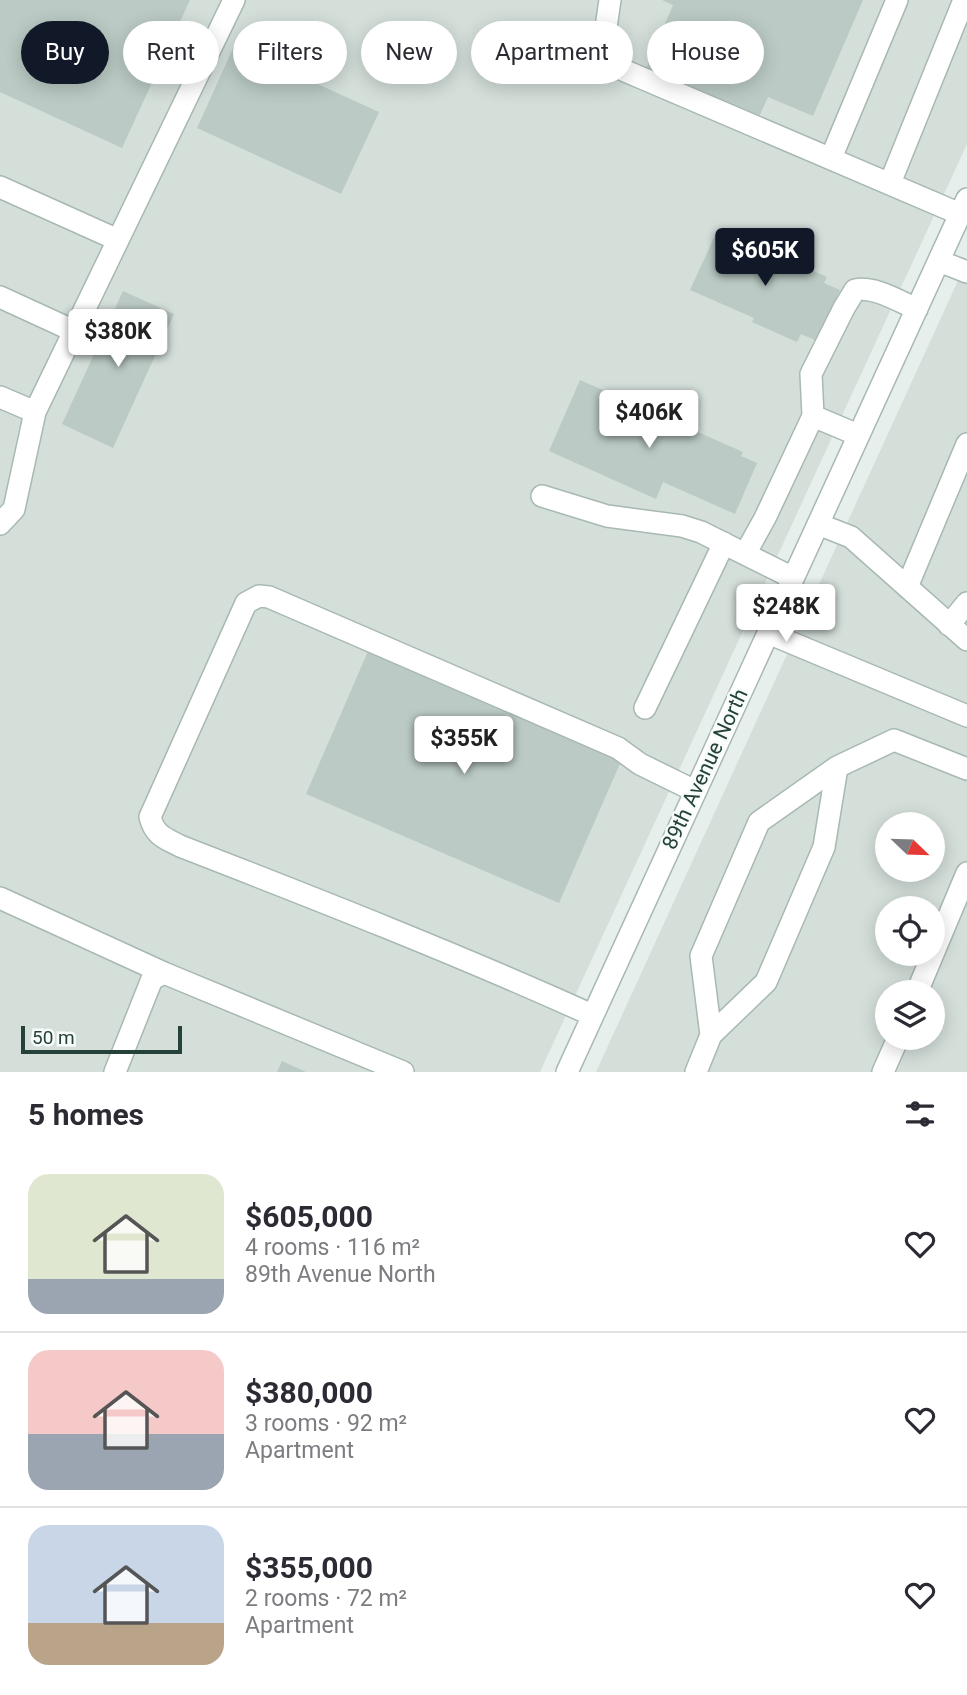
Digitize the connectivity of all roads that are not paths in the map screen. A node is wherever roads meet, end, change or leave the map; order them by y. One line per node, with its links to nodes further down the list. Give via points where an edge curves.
1 (234, 0): 9 (street)
2 (610, 0): 5 (street, via 604,41 622,70)
3 (897, 0): 5 (street)
4 (964, 0): 6 (street)
5 (831, 158): 6 (street)
6 (890, 183): 8 (street)
7 (0, 187): 9 (street)
8 (964, 206): 10 (street, 89th Avenue North)
9 (118, 240): 14 (street)
10 (939, 261): 11 (street); 13 (street, 89th Avenue North)
11 (967, 272)
12 (0, 297): 14 (street)
13 (917, 309): 17 (street, via 874,291 855,290 811,374); 18 (street, 89th Avenue North)
14 (74, 331): 16 (street)
15 (0, 397): 16 (street)
16 (35, 412): 21 (street, via 14,509)
17 (813, 416): 18 (street); 24 (street)
18 (858, 435): 22 (street, 89th Avenue North)
19 (967, 443): 26 (street)
20 (542, 496): 23 (street, via 607,516 682,526)
21 (0, 524)
22 (818, 524): 25 (street, 89th Avenue North); 26 (street, via 851,537)
23 (724, 543): 24 (street); 31 (street)
24 (745, 554): 25 (street)
25 (793, 578): 29 (street, 89th Avenue North)
26 (906, 587): 28 (street)
27 (967, 603): 28 (street)
28 (949, 625): 30 (street)
29 (768, 633): 32 (street); 35 (street, 89th Avenue North)
30 (967, 640)
31 (645, 708)
32 (967, 716)
33 (837, 768): 34 (street, via 894,740); 41 (street, via 824,847 766,982); 41 (street, via 759,822 701,956)
34 (967, 769)
35 (695, 791): 40 (street, 89th Avenue North); 40 (street, via 618,748 304,611 269,597 246,603 150,817 158,834)
36 (967, 873): 39 (street)
37 (0, 898): 38 (street)
38 (164, 973): 43 (street, via 152,979); 44 (street)
39 (922, 980)
40 (592, 1015): 45 (street, 89th Avenue North)
41 (711, 1035): 46 (street)
42 (893, 1050): 47 (street)
43 (115, 1072)
44 (403, 1072)
45 (567, 1072)
46 (695, 1072)
47 (883, 1072)

